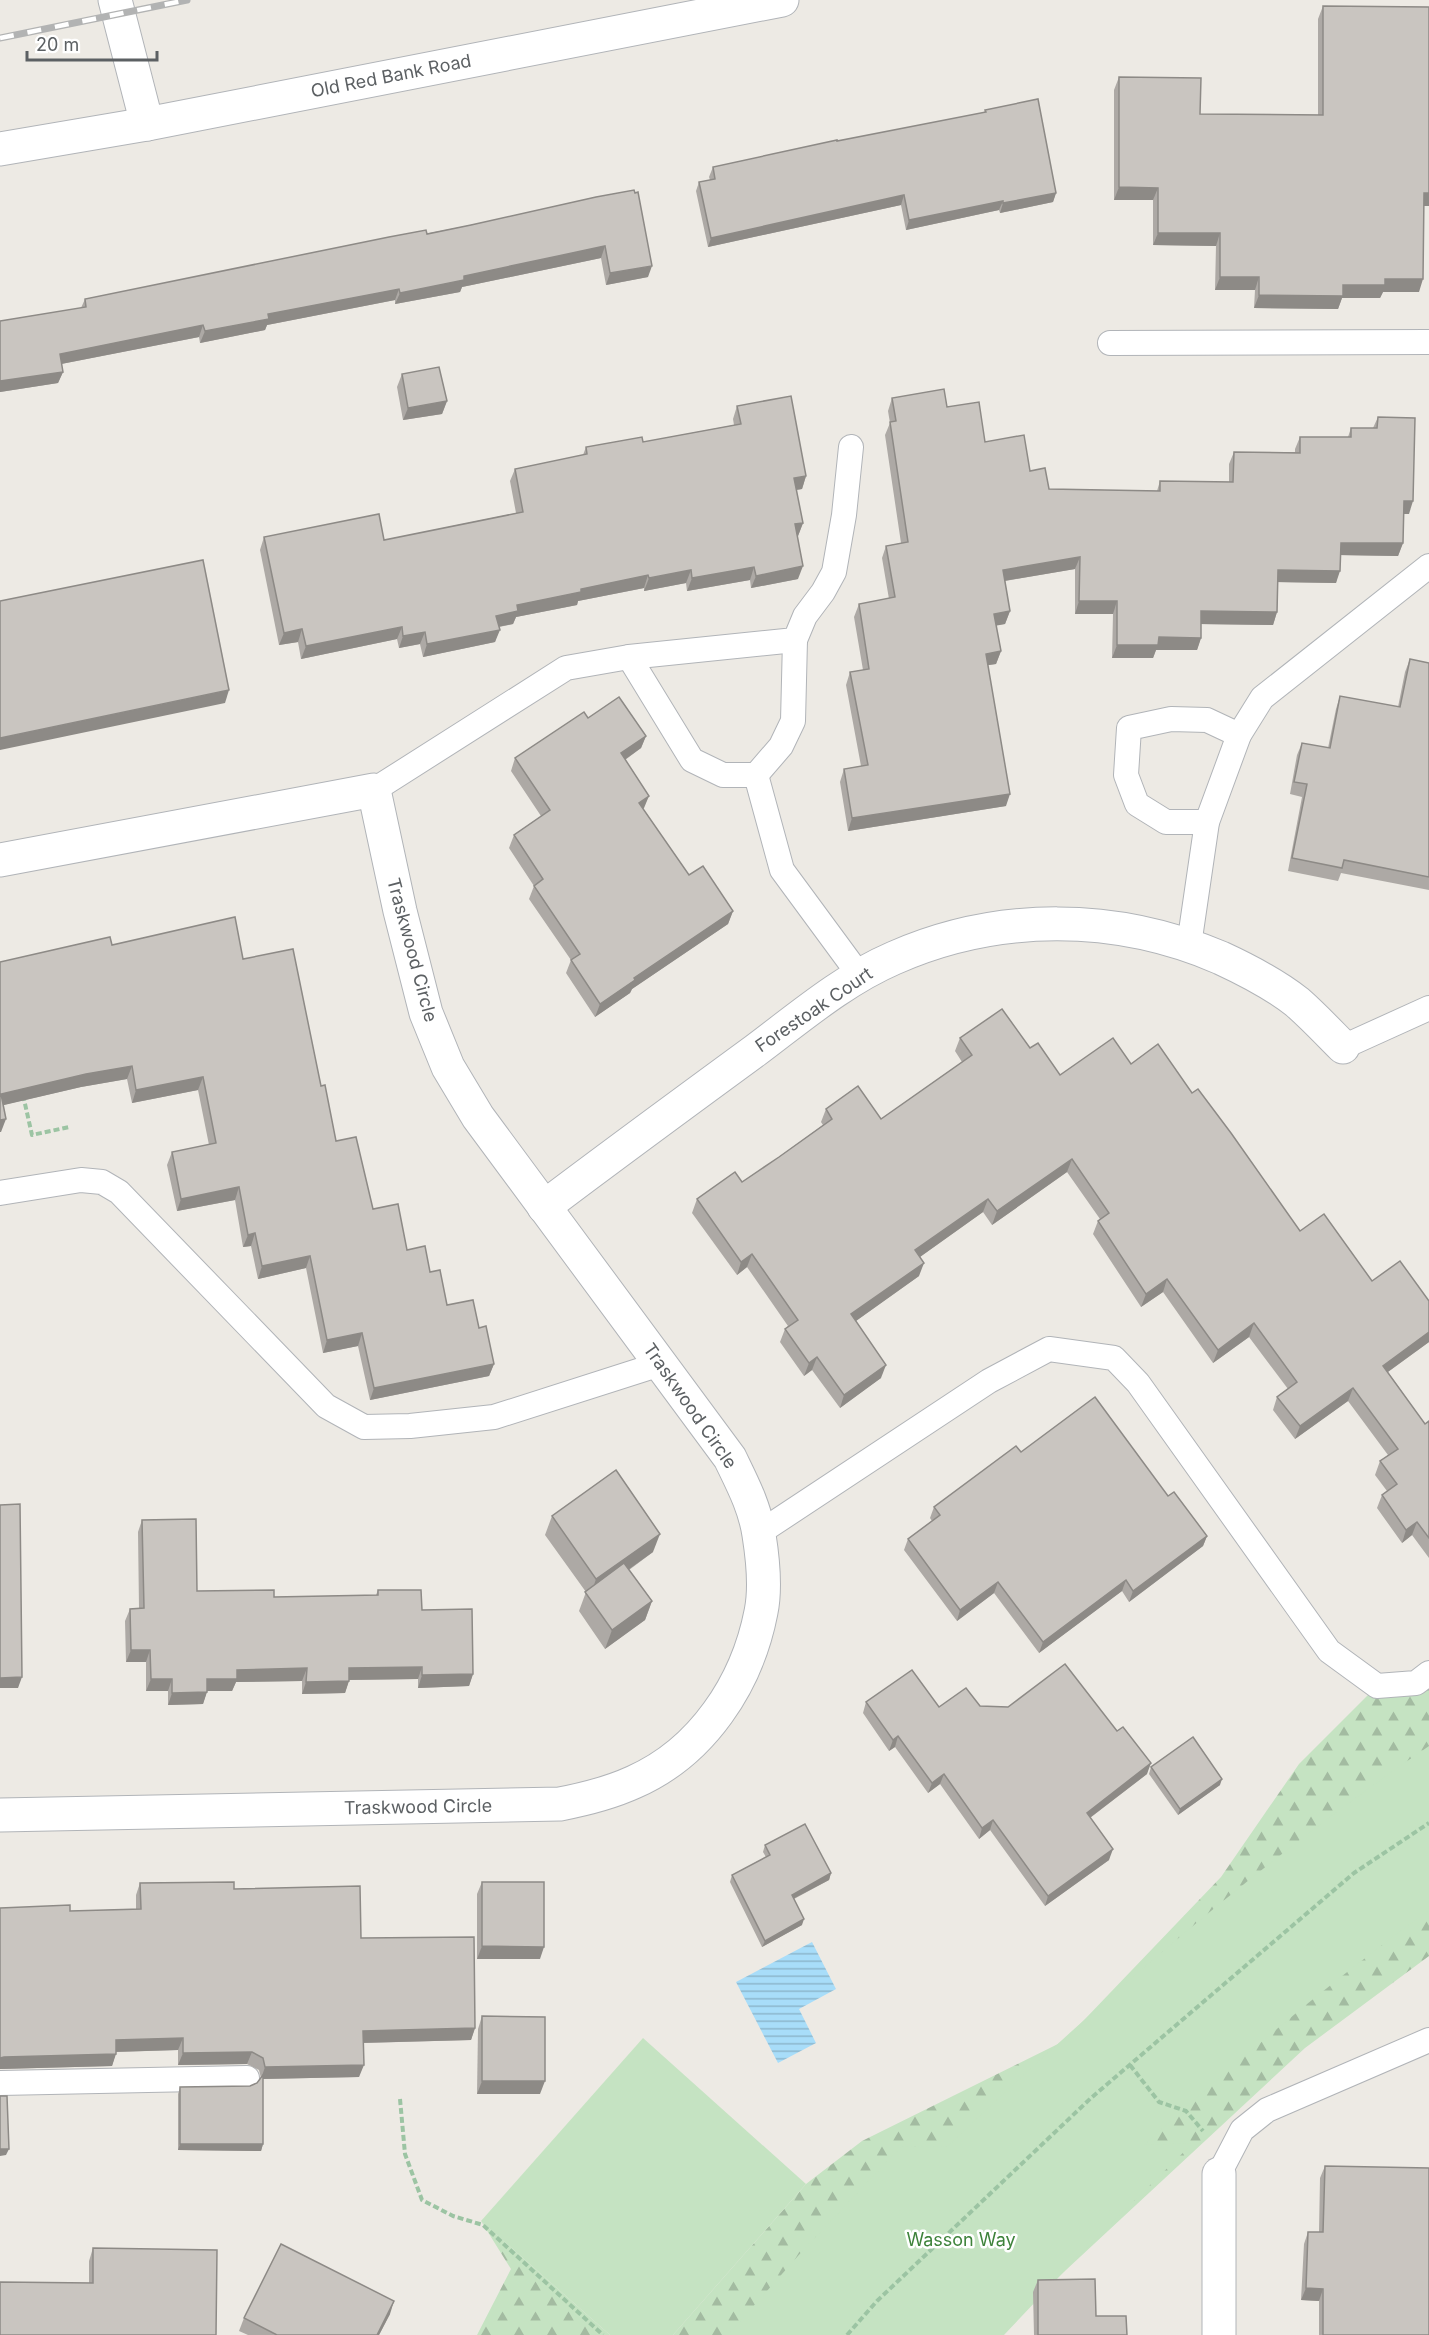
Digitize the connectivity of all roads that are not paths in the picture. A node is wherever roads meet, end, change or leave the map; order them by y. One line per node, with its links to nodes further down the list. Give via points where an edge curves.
1 (115, 0): 3 (street)
2 (782, 0): 3 (street, Old Red Bank Road)
3 (147, 124): 4 (street, Old Red Bank Road)
4 (0, 149)
5 (1429, 342): 6 (lane)
6 (1110, 343)
7 (851, 447): 9 (lane, via 834,572 805,616)
8 (1429, 566): 11 (lane, via 1262,698)
9 (795, 640): 10 (lane); 12 (lane, via 793,720 781,746)
10 (629, 657): 12 (lane, via 692,760 723,775); 13 (lane, via 566,668)
11 (1239, 735): 14 (lane); 14 (lane, via 1206,720 1171,719 1129,728 1126,775 1137,804 1166,822)
12 (756, 775): 17 (lane, via 782,870)
13 (374, 790): 15 (street); 21 (street, Traskwood Circle, via 426,1012 448,1067 478,1117)
14 (1207, 822): 16 (lane)
15 (0, 860)
16 (1189, 945): 17 (street, Forestoak Court, via 1130,929 1069,922 1009,926 949,938 891,959); 19 (street, Forestoak Court, via 1245,969 1296,1002)
17 (860, 976): 21 (street, Forestoak Court)
18 (1429, 1008): 19 (lane)
19 (1343, 1047)
20 (0, 1193): 22 (lane, via 81,1180 102,1182 119,1192 326,1406 364,1427 494,1417)
21 (544, 1207): 22 (street, Traskwood Circle)
22 (660, 1364): 23 (street, Traskwood Circle, via 730,1458 748,1494)
23 (759, 1533): 24 (lane, via 989,1381 1049,1349 1114,1358 1138,1383 1329,1651 1377,1686 1416,1683); 25 (street, Traskwood Circle, via 763,1572 761,1612 744,1669 725,1704 700,1735 670,1761 636,1782 599,1796 560,1804)
24 (1429, 1673)
25 (0, 1815)
26 (1429, 2040): 29 (lane, via 1267,2110 1242,2130)
27 (247, 2078): 28 (lane)
28 (0, 2083)
29 (1219, 2174): 30 (street)
30 (1219, 2335)

